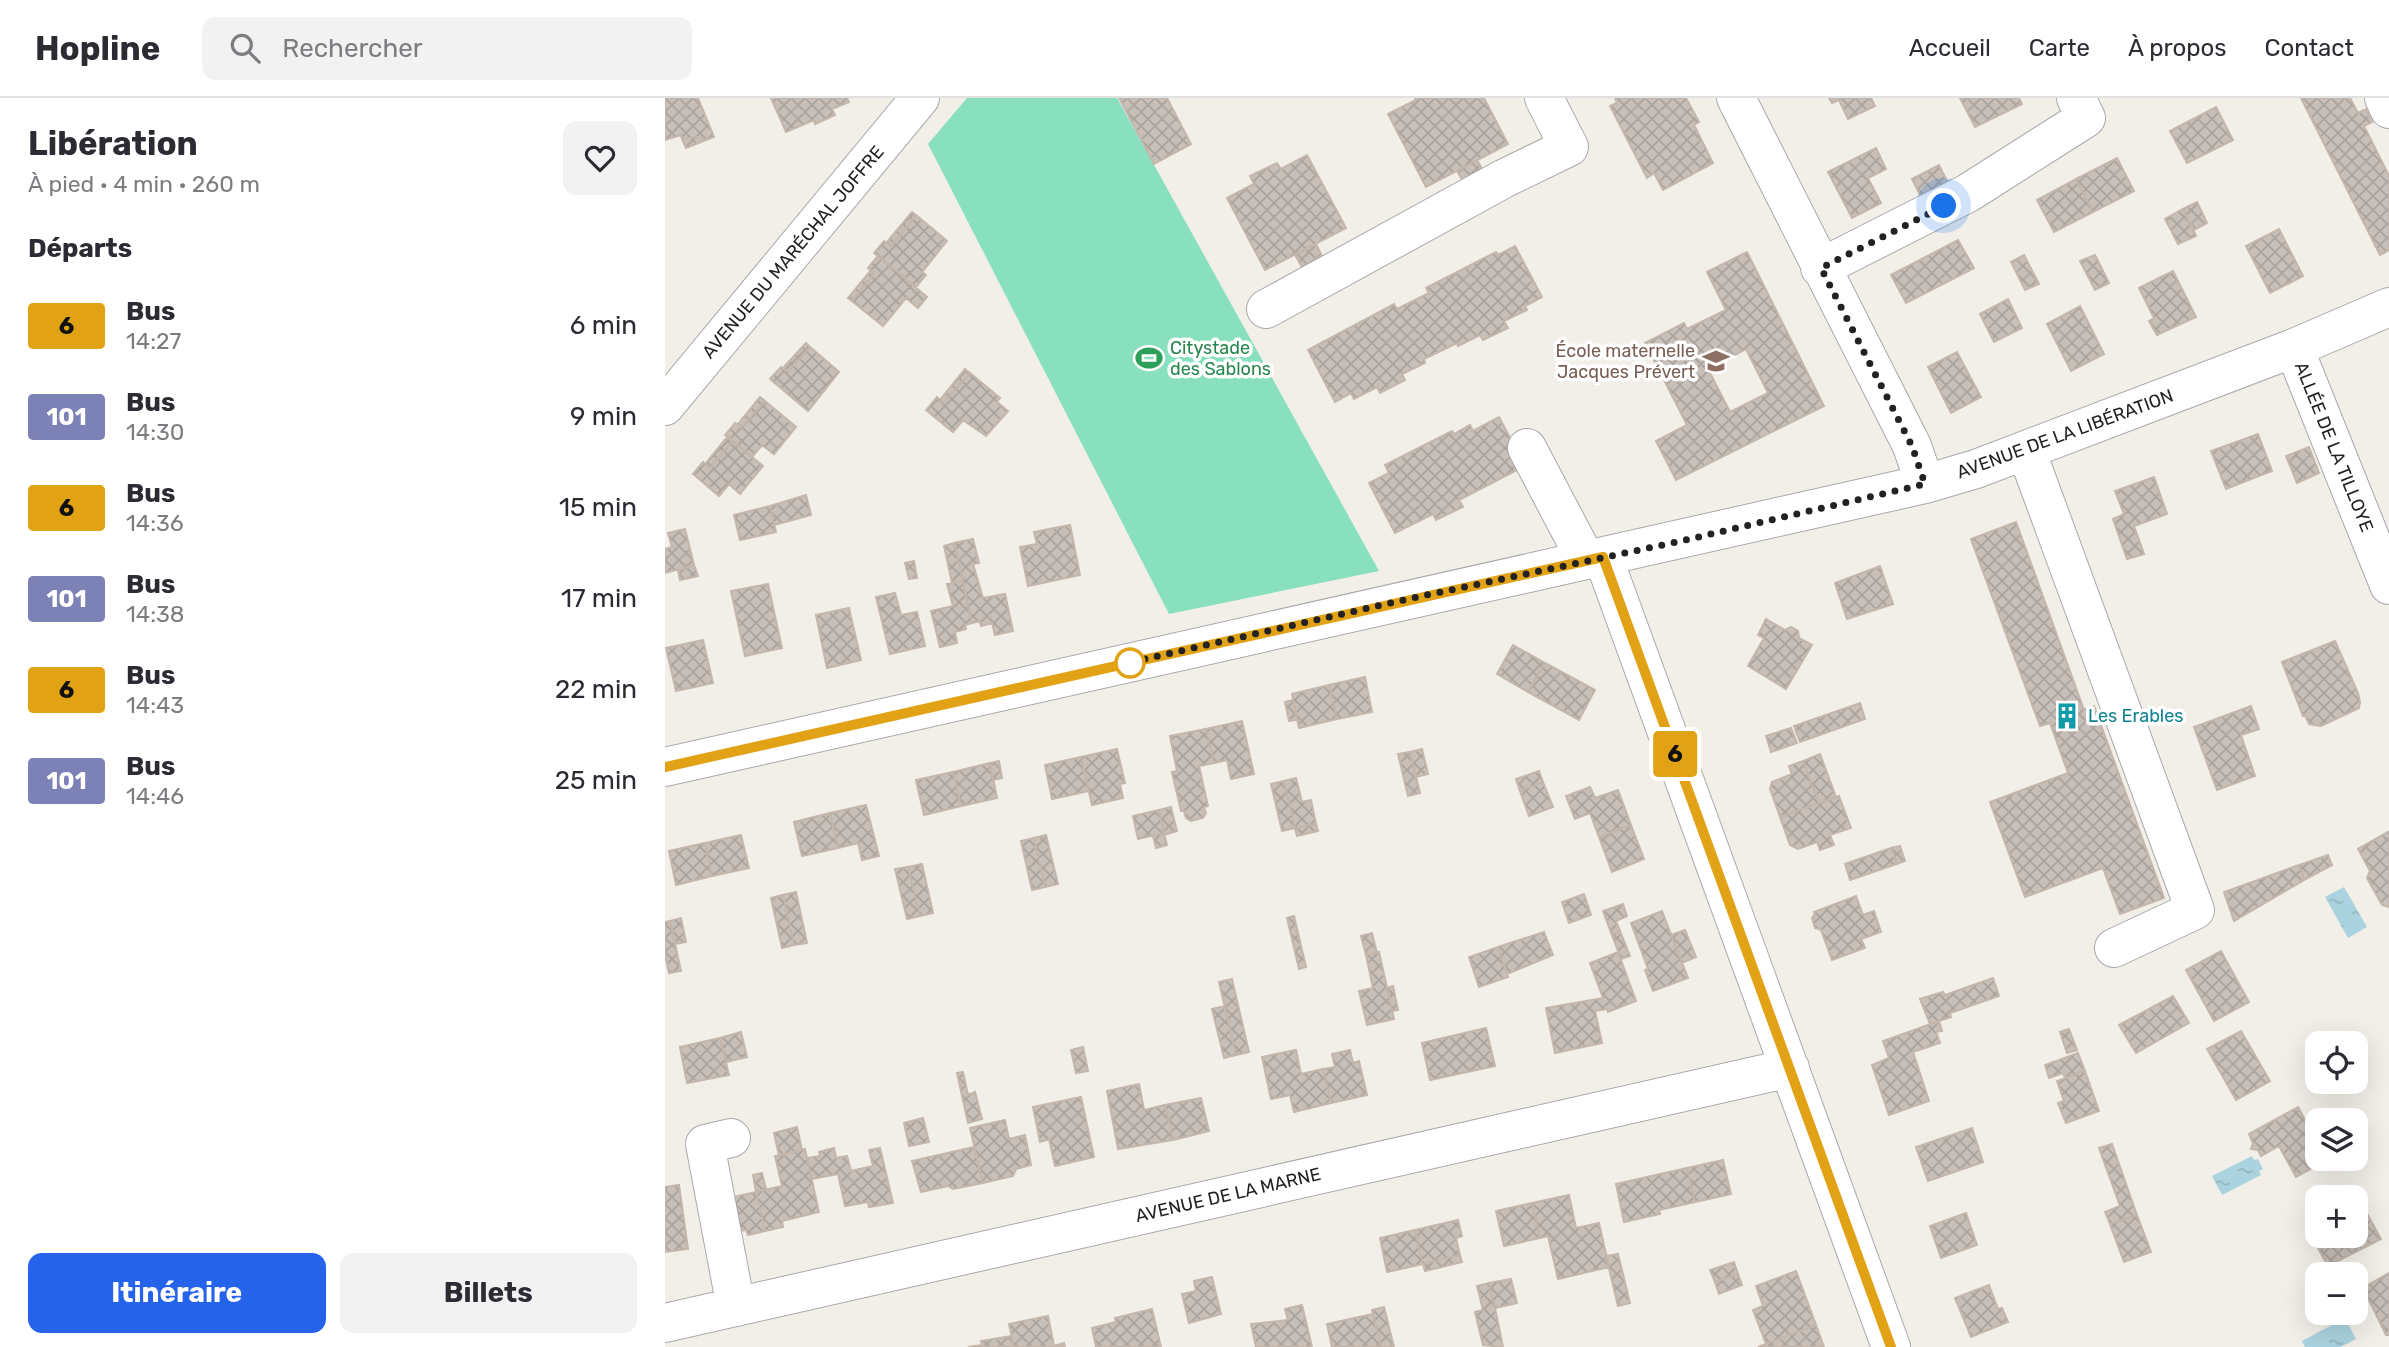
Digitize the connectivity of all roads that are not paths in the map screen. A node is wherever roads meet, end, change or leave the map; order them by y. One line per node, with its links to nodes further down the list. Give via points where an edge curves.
1 (920, 98): 11 (street, AVENUE DU MARÉCHAL JOFFRE)
2 (1544, 98): 9 (street, via 1569,147 1505,177)
3 (1736, 98): 7 (street)
4 (2076, 98): 7 (street, via 2087,118 1968,193)
5 (2384, 98): 6 (street)
6 (2389, 109)
7 (1821, 268): 14 (street, via 1912,446)
8 (2389, 307): 10 (street, AVENUE DE LA LIBÉRATION)
9 (1266, 309)
10 (2294, 348): 13 (street, AVENUE DE LA LIBÉRATION); 16 (street, ALLÉE DE LA TILLOYE)
11 (665, 406)
12 (1527, 448): 15 (street)
13 (2026, 450): 14 (street, AVENUE DE LA LIBÉRATION); 18 (street, via 2195,910)
14 (1925, 484): 15 (street, AVENUE DE LA LIBÉRATION)
15 (1594, 559): 17 (street, AVENUE DE LA LIBÉRATION); 19 (street)
16 (2389, 585)
17 (665, 767)
18 (2114, 948)
19 (1790, 1068): 21 (street, AVENUE DE LA MARNE); 23 (street)
20 (731, 1138): 21 (street, via 705,1144)
21 (736, 1307): 22 (street, AVENUE DE LA MARNE)
22 (665, 1323)
23 (1891, 1347)

